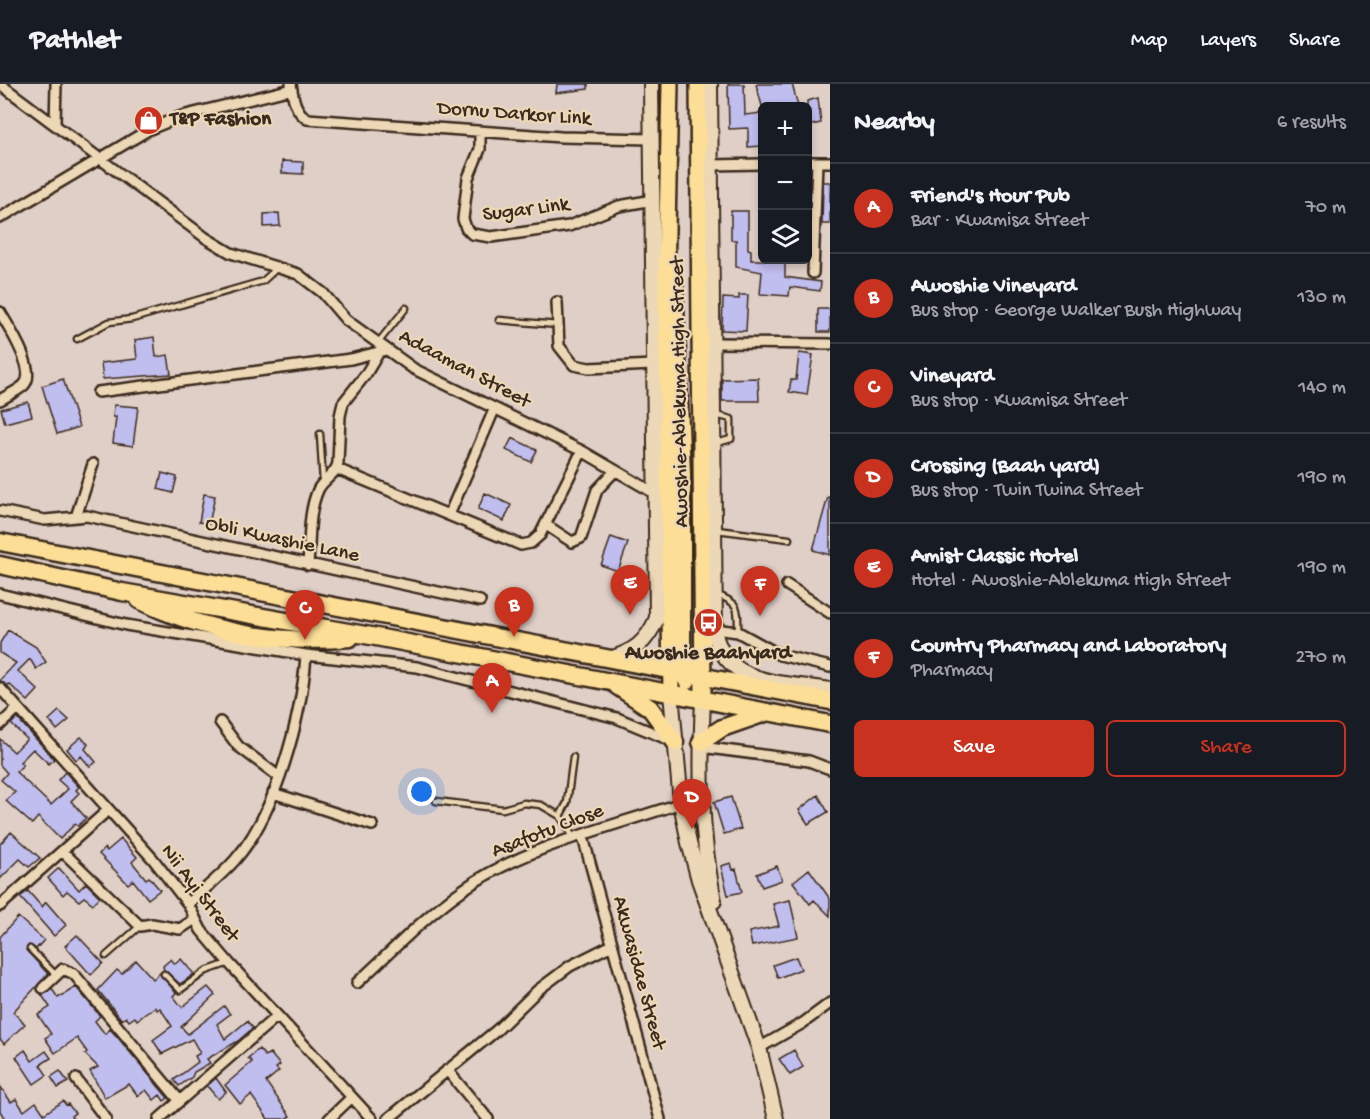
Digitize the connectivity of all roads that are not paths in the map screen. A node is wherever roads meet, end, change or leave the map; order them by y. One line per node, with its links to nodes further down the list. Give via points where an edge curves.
1 (0, 84): 8 (street, Adaaman Street)
2 (56, 84): 8 (street)
3 (651, 84): 10 (street, Awoshie-Ablekuma High Street)
4 (670, 84): 18 (main road, Awoshie-Ablekuma High Street)
5 (698, 84): 46 (main road, Awoshie-Ablekuma High Street)
6 (710, 84): 15 (street, Awoshie-Ablekuma High Street)
7 (286, 87): 9 (street, Dornu Darkor Link, via 300,114 307,119); 11 (street, via 182,116)
8 (56, 123): 11 (street, Adaaman Street)
9 (480, 132): 10 (street, Dornu Darkor Link); 16 (street, Sugar Link, via 480,148 468,178 463,219 472,234 491,237 569,226 619,206)
10 (651, 140): 16 (street, Awoshie-Ablekuma High Street)
11 (98, 158): 17 (street); 20 (street, Adaaman Street, via 206,238 231,253)
12 (812, 162): 13 (street); 21 (street)
13 (830, 162)
14 (758, 164): 15 (street)
15 (711, 165): 28 (street, Awoshie-Ablekuma High Street)
16 (653, 200): 18 (street, Awoshie-Ablekuma High Street)
17 (0, 218)
18 (661, 223): 19 (main road, Awoshie-Ablekuma High Street); 31 (street, Awoshie-Ablekuma High Street)
19 (668, 266): 60 (highway, via 674,281 679,383); 65 (main road, Awoshie-Ablekuma High Street)
20 (276, 269): 27 (lane, via 263,281 132,319 109,322); 30 (street, Adaaman Street, via 310,281 346,320)
21 (813, 273)
22 (557, 302): 26 (street)
23 (406, 308): 30 (lane)
24 (0, 312): 33 (street, via 26,361 29,377)
25 (499, 320): 26 (lane)
26 (558, 325): 31 (street, via 559,346 574,365)
27 (77, 339)
28 (713, 343): 29 (street); 46 (street, Awoshie-Ablekuma High Street, via 714,443)
29 (830, 344)
30 (381, 348): 32 (street, via 351,359); 34 (street, Adaaman Street); 38 (street, via 343,404)
31 (653, 365): 41 (street, Awoshie-Ablekuma High Street)
32 (98, 392)
33 (0, 400)
34 (494, 410): 36 (street, Adaaman Street); 43 (street)
35 (320, 434): 40 (lane)
36 (582, 451): 39 (street, Adaaman Street); 45 (street)
37 (93, 464): 44 (street)
38 (337, 469): 40 (street); 43 (street)
39 (614, 472): 41 (street, Adaaman Street); 45 (street, via 597,490 581,538 572,542)
40 (323, 482): 52 (street, via 313,511)
41 (656, 494): 63 (street, Awoshie-Ablekuma High Street, via 657,618 644,642)
42 (0, 511): 44 (street, Obli Kwashie Lane, via 45,520)
43 (449, 515): 45 (street, via 521,545 531,543)
44 (76, 517): 52 (street, Obli Kwashie Lane, via 87,516)
45 (546, 525)
46 (709, 529): 48 (lane); 54 (street, Awoshie-Ablekuma High Street); 62 (main road, Awoshie-Ablekuma High Street)
47 (0, 534): 50 (highway, via 25,539)
48 (789, 539)
49 (0, 542): 50 (highway)
50 (54, 552): 63 (highway)
51 (0, 565): 67 (highway, via 122,592)
52 (308, 565): 56 (street, Obli Kwashie Lane)
53 (787, 585): 57 (street)
54 (713, 593): 58 (street, Awoshie-Ablekuma High Street); 59 (lane, via 736,604)
55 (0, 594): 61 (street, via 126,625)
56 (480, 601)
57 (830, 613)
58 (714, 628): 59 (street); 69 (street, Awoshie-Ablekuma High Street, via 723,656 734,669 752,677)
59 (738, 632): 64 (street, via 780,655)
60 (682, 654): 62 (highway, via 694,662); 65 (highway)
61 (306, 655): 78 (street, via 417,667 617,718); 82 (street, via 304,687)
62 (704, 655): 66 (main road, Awoshie-Ablekuma High Street)
63 (608, 660): 65 (highway)
64 (830, 667)
65 (676, 671): 66 (highway); 70 (main road, Awoshie-Ablekuma High Street); 71 (highway)
66 (704, 677): 71 (main road, Awoshie-Ablekuma High Street); 72 (highway)
67 (612, 682): 70 (highway); 78 (highway, via 650,708)
68 (0, 688): 73 (street, Nii Ayi Street)
69 (830, 690)
70 (671, 693): 71 (highway); 78 (street)
71 (704, 699): 74 (highway); 79 (street)
72 (830, 701)
73 (18, 708): 77 (street); 86 (street, Nii Ayi Street)
74 (770, 712): 76 (highway); 79 (highway, via 722,728)
75 (220, 722): 82 (street, via 238,746)
76 (830, 724)
77 (0, 725)
78 (675, 742): 85 (street)
79 (701, 744): 81 (street, via 809,761); 97 (street, via 699,794 705,860)
80 (573, 757): 87 (lane, via 567,803)
81 (830, 769)
82 (278, 776): 83 (street)
83 (273, 793): 88 (street); 91 (street, via 257,829 235,861)
84 (436, 801): 87 (lane, via 503,809 530,804)
85 (681, 803): 89 (street, Asafotu Close); 97 (street, via 699,880)
86 (107, 811): 90 (street); 91 (street, Nii Ayi Street, via 153,859)
87 (560, 816): 89 (lane)
88 (372, 825)
89 (578, 838): 95 (street, Akwasidae Street); 102 (street, Asafotu Close, via 502,866 465,888 432,913)
90 (62, 851): 92 (street); 94 (street)
91 (188, 904): 93 (street, Nii Ayi Street)
92 (0, 906)
93 (195, 919): 94 (street, via 180,929); 99 (street, Nii Ayi Street)
94 (140, 926): 98 (lane)
95 (612, 945): 107 (street, via 570,966 538,990); 117 (street, Akwasidae Street)
96 (30, 949): 101 (lane)
97 (725, 950): 106 (street)
98 (106, 956)
99 (229, 963): 100 (lane, via 206,970 180,990); 105 (street, Nii Ayi Street)
100 (164, 974)
101 (56, 975): 103 (street); 110 (street, via 63,969 74,974)
102 (357, 983)
103 (43, 988)
104 (830, 1003): 106 (street)
105 (277, 1016): 109 (street, Nii Ayi Street); 110 (street)
106 (759, 1048): 118 (street)
107 (447, 1070): 115 (street); 116 (street)
108 (76, 1078): 111 (street)
109 (352, 1097): 113 (street); 114 (street, Nii Ayi Street)
110 (179, 1100): 112 (street)
111 (106, 1119)
112 (159, 1119)
113 (329, 1119)
114 (372, 1119)
115 (388, 1119)
116 (488, 1119)
117 (660, 1119)
118 (776, 1119)

